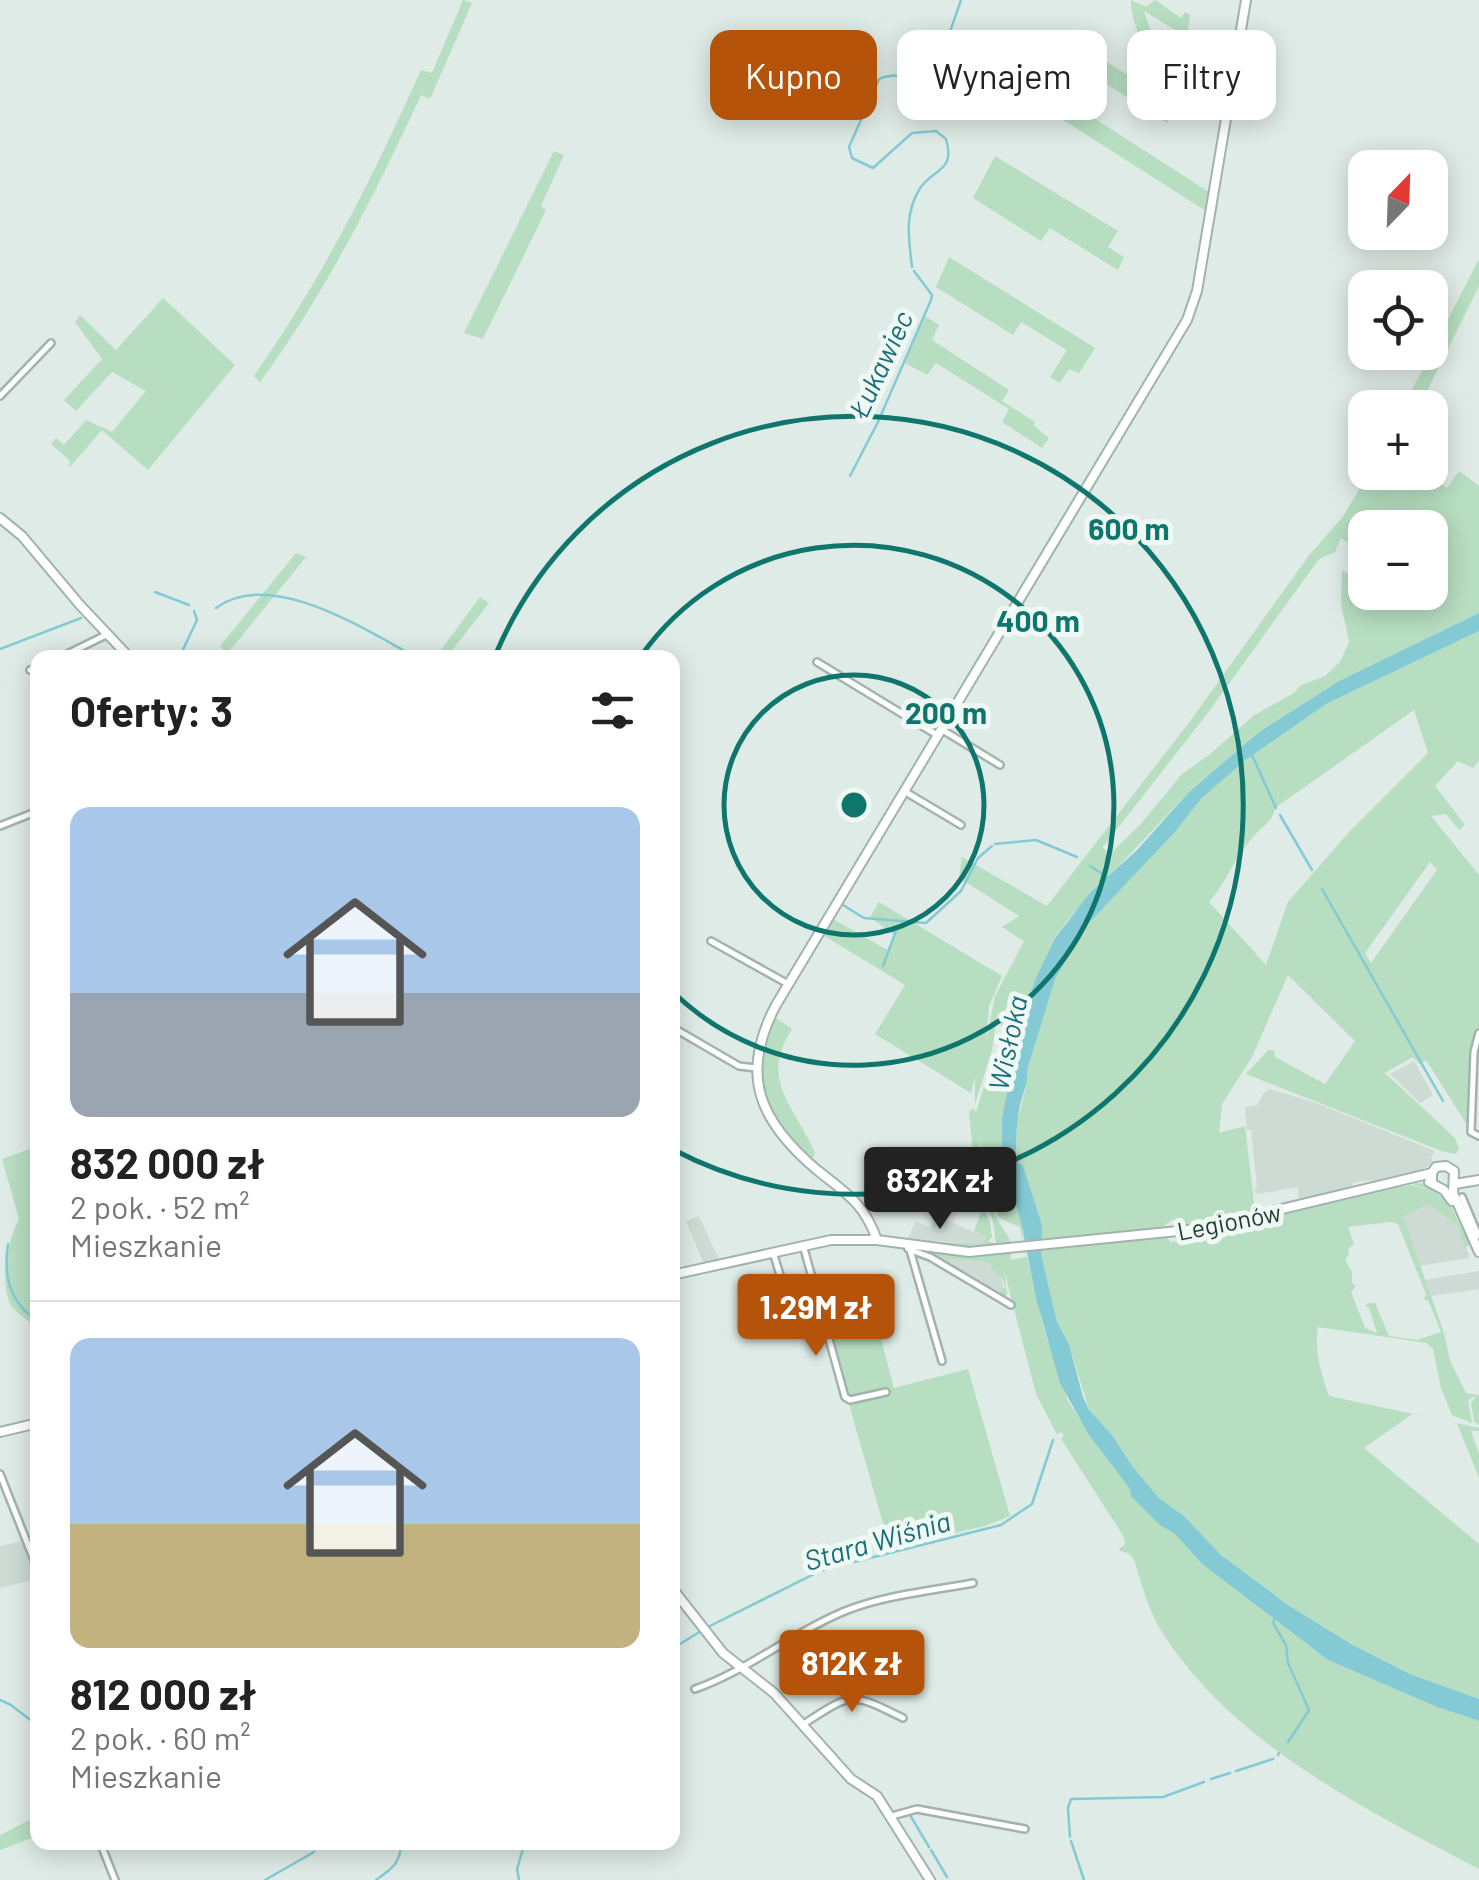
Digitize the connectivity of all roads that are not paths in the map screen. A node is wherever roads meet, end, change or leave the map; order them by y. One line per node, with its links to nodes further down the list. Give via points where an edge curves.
1 (1246, 0): 9 (street, via 1187,320)
2 (50, 343): 3 (street)
3 (0, 396)
4 (1, 519): 5 (street)
5 (107, 634): 6 (street); 7 (street)
6 (75, 650)
7 (122, 650)
8 (816, 662): 9 (street)
9 (939, 732): 10 (street); 11 (street)
10 (1000, 765)
11 (904, 791): 13 (street); 16 (street)
12 (30, 813): 14 (street)
13 (961, 824)
14 (0, 826)
15 (711, 941): 16 (street)
16 (788, 984): 19 (street, via 763,1030)
17 (680, 1032): 19 (street, via 739,1066)
18 (1479, 1034): 20 (street)
19 (756, 1068): 26 (street, via 762,1101 782,1137 858,1203)
20 (1476, 1096): 21 (street, via 1472,1132)
21 (1479, 1136)
22 (1432, 1178): 24 (street); 24 (street, via 1444,1165); 29 (street, Legionów, via 1172,1232 1002,1250)
23 (1479, 1179): 24 (street)
24 (1452, 1184): 27 (street)
25 (1462, 1197): 27 (street, via 1478,1235)
26 (877, 1240): 28 (street, Legionów); 29 (street, Legionów)
27 (1474, 1240): 31 (street)
28 (804, 1245): 30 (street, Legionów); 36 (street, via 845,1397)
29 (909, 1248): 33 (street); 35 (street)
30 (772, 1252): 32 (street, Legionów); 34 (street)
31 (1479, 1252)
32 (680, 1273)
33 (1010, 1305)
34 (794, 1321)
35 (942, 1361)
36 (886, 1392)
37 (30, 1425): 38 (street)
38 (0, 1432)
39 (0, 1474): 40 (street)
40 (30, 1550)
41 (973, 1583): 43 (street, via 845,1611)
42 (680, 1598): 43 (street)
43 (739, 1667): 44 (street); 46 (street)
44 (695, 1688)
45 (903, 1718): 46 (street, via 848,1697)
46 (802, 1725): 47 (street)
47 (892, 1816): 48 (street, via 917,1809); 51 (street)
48 (1025, 1829)
49 (103, 1850): 50 (street)
50 (115, 1880)
51 (930, 1880)

